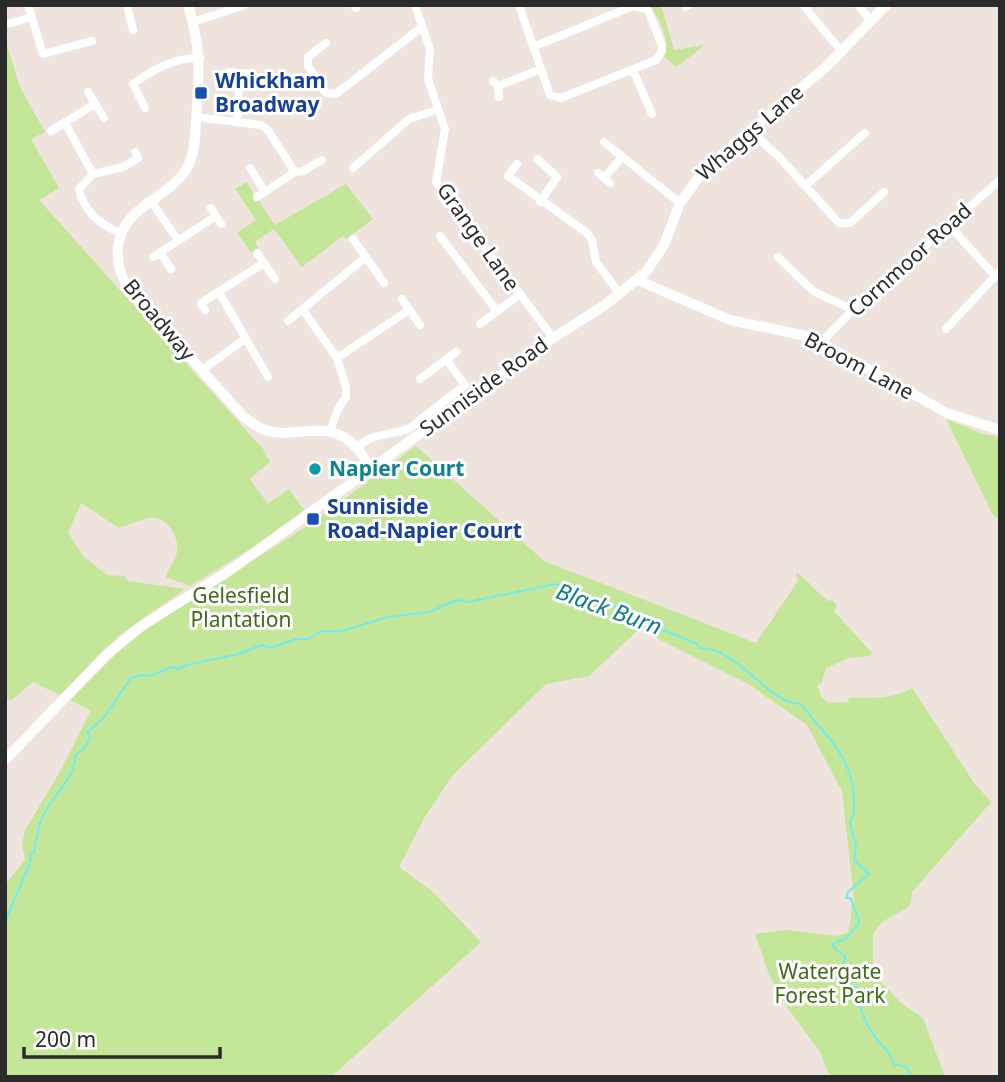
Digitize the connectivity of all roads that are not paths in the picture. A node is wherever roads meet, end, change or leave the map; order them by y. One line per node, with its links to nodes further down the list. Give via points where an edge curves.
1 (28, 5): 10 (street)
2 (188, 5): 12 (main road)
3 (245, 5): 12 (street)
4 (415, 5): 14 (street, Grange Lane)
5 (519, 5): 18 (street)
6 (803, 5): 19 (street)
7 (858, 5): 11 (street)
8 (886, 5): 11 (main road, Whaggs Lane)
9 (129, 6): 15 (street)
10 (32, 17): 13 (street); 16 (street, via 43,54)
11 (871, 21): 19 (main road, Whaggs Lane)
12 (193, 22): 20 (main road)
13 (5, 23)
14 (422, 27): 17 (street, via 340,92 331,94 326,93 307,60); 30 (street, Grange Lane, via 430,49 428,79)
15 (133, 30)
16 (92, 41)
17 (326, 43)
18 (533, 47): 21 (street); 22 (street, via 633,6 648,10 662,46 656,60)
19 (842, 52): 36 (main road, Whaggs Lane)
20 (200, 58): 29 (street, via 163,65 132,84); 32 (main road)
21 (541, 69): 22 (street, via 550,95 561,98); 27 (street, via 495,84)
22 (633, 69): 31 (street)
23 (229, 72): 24 (street)
24 (240, 73): 25 (street); 34 (street)
25 (250, 74)
26 (88, 92): 28 (street)
27 (499, 97)
28 (95, 104): 33 (street); 35 (street)
29 (145, 108)
30 (438, 110): 46 (street, via 409,119); 73 (street, Grange Lane, via 444,129 436,183)
31 (652, 114)
32 (196, 117): 34 (street); 53 (main road, via 187,167)
33 (104, 118)
34 (237, 121): 47 (street, via 267,129)
35 (65, 123): 37 (street); 48 (street)
36 (750, 130): 51 (street); 55 (main road, Whaggs Lane, via 705,169)
37 (51, 131)
38 (865, 133): 51 (street)
39 (604, 142): 41 (street)
40 (135, 152): 48 (street, via 138,158 123,167)
41 (622, 157): 49 (street); 55 (street)
42 (322, 160): 47 (street)
43 (539, 163): 54 (street, via 557,177)
44 (517, 164): 54 (street, via 508,176)
45 (250, 168): 47 (street, via 261,194)
46 (353, 168)
47 (295, 172)
48 (93, 174): 58 (street, via 79,189 80,197 96,221)
49 (604, 178)
50 (1000, 180): 57 (street, Cornmoor Road)
51 (805, 186): 52 (street, via 844,224)
52 (884, 192)
53 (150, 200): 58 (main road, via 130,217); 61 (street)
54 (540, 202): 72 (street, via 587,233 596,262)
55 (680, 203): 68 (main road, Whaggs Lane, via 664,245)
56 (221, 224): 61 (street, via 213,212)
57 (949, 225): 67 (street); 78 (street, Cornmoor Road)
58 (121, 233): 90 (main road, Broadway, via 118,263 124,282)
59 (440, 236): 79 (street)
60 (353, 239): 63 (street)
61 (178, 240): 66 (street, via 156,255)
62 (257, 253): 65 (street)
63 (366, 257): 70 (street); 76 (street)
64 (778, 257): 78 (street, via 813,291)
65 (264, 263): 69 (street); 71 (street)
66 (171, 270)
67 (997, 273): 83 (street)
68 (639, 278): 72 (main road, Sunniside Road); 86 (main road, Broom Lane, via 730,320 798,332)
69 (275, 279)
70 (384, 283)
71 (219, 292): 75 (street, via 201,303); 84 (street)
72 (620, 294): 85 (main road, Sunniside Road)
73 (519, 295): 79 (street); 85 (street, Grange Lane)
74 (402, 299): 77 (street)
75 (205, 310)
76 (303, 310): 80 (street); 88 (street)
77 (410, 310): 82 (street); 88 (street)
78 (853, 310): 86 (street, Cornmoor Road)
79 (497, 311): 81 (street)
80 (288, 321)
81 (480, 324)
82 (420, 325)
83 (946, 329)
84 (246, 338): 90 (street); 91 (street)
85 (553, 338): 96 (main road, Sunniside Road)
86 (824, 343): 93 (main road, Broom Lane, via 947,413)
87 (456, 352): 89 (street)
88 (337, 358): 94 (street, via 346,397)
89 (446, 359): 92 (street); 95 (street, via 465,386 410,428 370,437)
90 (201, 371): 94 (main road, Broadway, via 243,416 263,430)
91 (268, 376)
92 (420, 379)
93 (1000, 430)
94 (330, 431): 95 (main road)
95 (357, 448): 96 (main road)
96 (372, 469): 97 (main road, Sunniside Road, via 131,634)
97 (5, 761)

